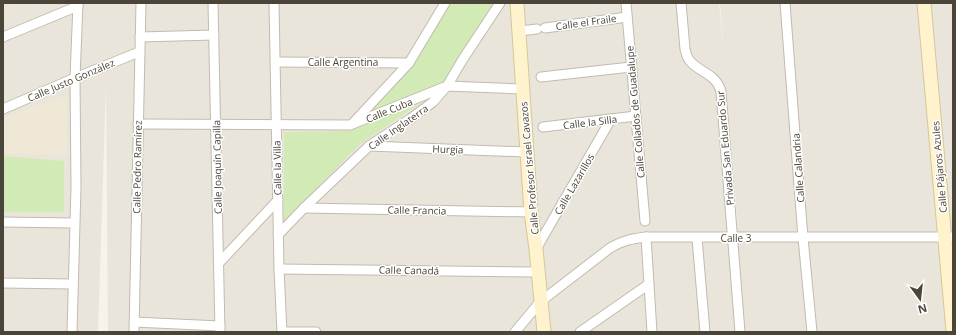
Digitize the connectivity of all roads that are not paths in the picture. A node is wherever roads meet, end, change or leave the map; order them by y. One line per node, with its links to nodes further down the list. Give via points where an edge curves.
1 (141, 3): 16 (street, Calle Pedro Ramírez)
2 (213, 3): 14 (street, Calle Joaquín Capilla)
3 (274, 3): 18 (street, Calle la Villa)
4 (445, 3): 19 (street)
5 (500, 3): 23 (street, Calle Inglaterra)
6 (517, 3): 13 (street, Calle Profesor Israel Cavazos)
7 (626, 3): 12 (street, Calle Collados de Guadalupe)
8 (681, 3): 45 (street, Privada San Eduardo Sur, via 684,49 687,56 717,82 721,92)
9 (786, 3): 46 (street, Calle Calandria)
10 (924, 3): 43 (street, Calle Pájaros Azules)
11 (78, 5): 15 (street); 22 (street)
12 (627, 17): 13 (street, Calle el Fraile); 20 (street, Calle Collados de Guadalupe)
13 (520, 31): 24 (street, Calle Profesor Israel Cavazos)
14 (214, 35): 16 (street); 30 (street, Calle Joaquín Capilla)
15 (3, 37)
16 (140, 37): 17 (street, Calle Pedro Ramírez)
17 (139, 52): 22 (street, Calle Justo González); 28 (street, Calle Pedro Ramírez)
18 (276, 62): 19 (street, Calle Argentina); 29 (street, Calle la Villa)
19 (410, 62): 31 (street)
20 (631, 67): 21 (street); 26 (street, Calle Collados de Guadalupe)
21 (541, 77)
22 (75, 78): 25 (street, Calle Justo González); 40 (street)
23 (447, 86): 24 (street, Calle Cuba); 31 (street, Calle Cuba); 33 (street, Calle Inglaterra, via 433,102 410,120)
24 (523, 89): 34 (street, Calle Profesor Israel Cavazos)
25 (3, 109)
26 (636, 116): 27 (street, Calle la Silla); 38 (street, Calle Collados de Guadalupe)
27 (611, 120): 32 (street, Calle la Silla); 47 (street, Calle Lazarillos)
28 (138, 124): 30 (street, Calle Cuba); 55 (street, Calle Pedro Ramírez)
29 (276, 124): 30 (street, Calle Cuba); 31 (street, Calle Cuba); 35 (street, Calle la Villa)
30 (217, 125): 48 (street, Calle Joaquín Capilla)
31 (350, 125)
32 (543, 127)
33 (369, 146): 34 (street, Hurgia); 36 (street, Calle Inglaterra)
34 (526, 152): 37 (street, Calle Profesor Israel Cavazos)
35 (278, 200): 41 (street, Calle la Villa); 48 (street)
36 (304, 208): 37 (street, Calle Francia); 41 (street, Calle Inglaterra)
37 (531, 212): 47 (street, Calle Profesor Israel Cavazos)
38 (644, 221)
39 (3, 222): 40 (street)
40 (74, 223): 52 (street)
41 (278, 236): 49 (street, Calle la Villa)
42 (646, 237): 44 (street, Calle 3); 53 (street); 54 (street, Calle 3, via 622,241 610,248)
43 (949, 237): 46 (street, Calle 3); 57 (street, Calle Pájaros Azules)
44 (697, 238): 45 (street, Calle 3); 66 (street)
45 (733, 238): 46 (street, Calle 3); 67 (street, Privada San Eduardo Sur)
46 (803, 238): 68 (street, Calle Calandria)
47 (536, 249): 50 (street, Calle Profesor Israel Cavazos)
48 (219, 263): 56 (street, Calle Joaquín Capilla)
49 (279, 269): 50 (street, Calle Canadá); 60 (street, Calle la Villa)
50 (538, 272): 54 (street, Calle Profesor Israel Cavazos)
51 (3, 283): 52 (street)
52 (72, 284): 58 (street)
53 (649, 284): 64 (street); 65 (street)
54 (540, 302): 62 (street, Calle 3); 63 (street, Calle Profesor Israel Cavazos)
55 (134, 322): 56 (street); 59 (street, Calle Pedro Ramírez)
56 (220, 329)
57 (953, 331)
58 (72, 332)
59 (134, 332)
60 (282, 332): 61 (street)
61 (316, 332)
62 (515, 332)
63 (544, 332)
64 (580, 332)
65 (652, 332)
66 (705, 332)
67 (740, 332)
68 (812, 332)

